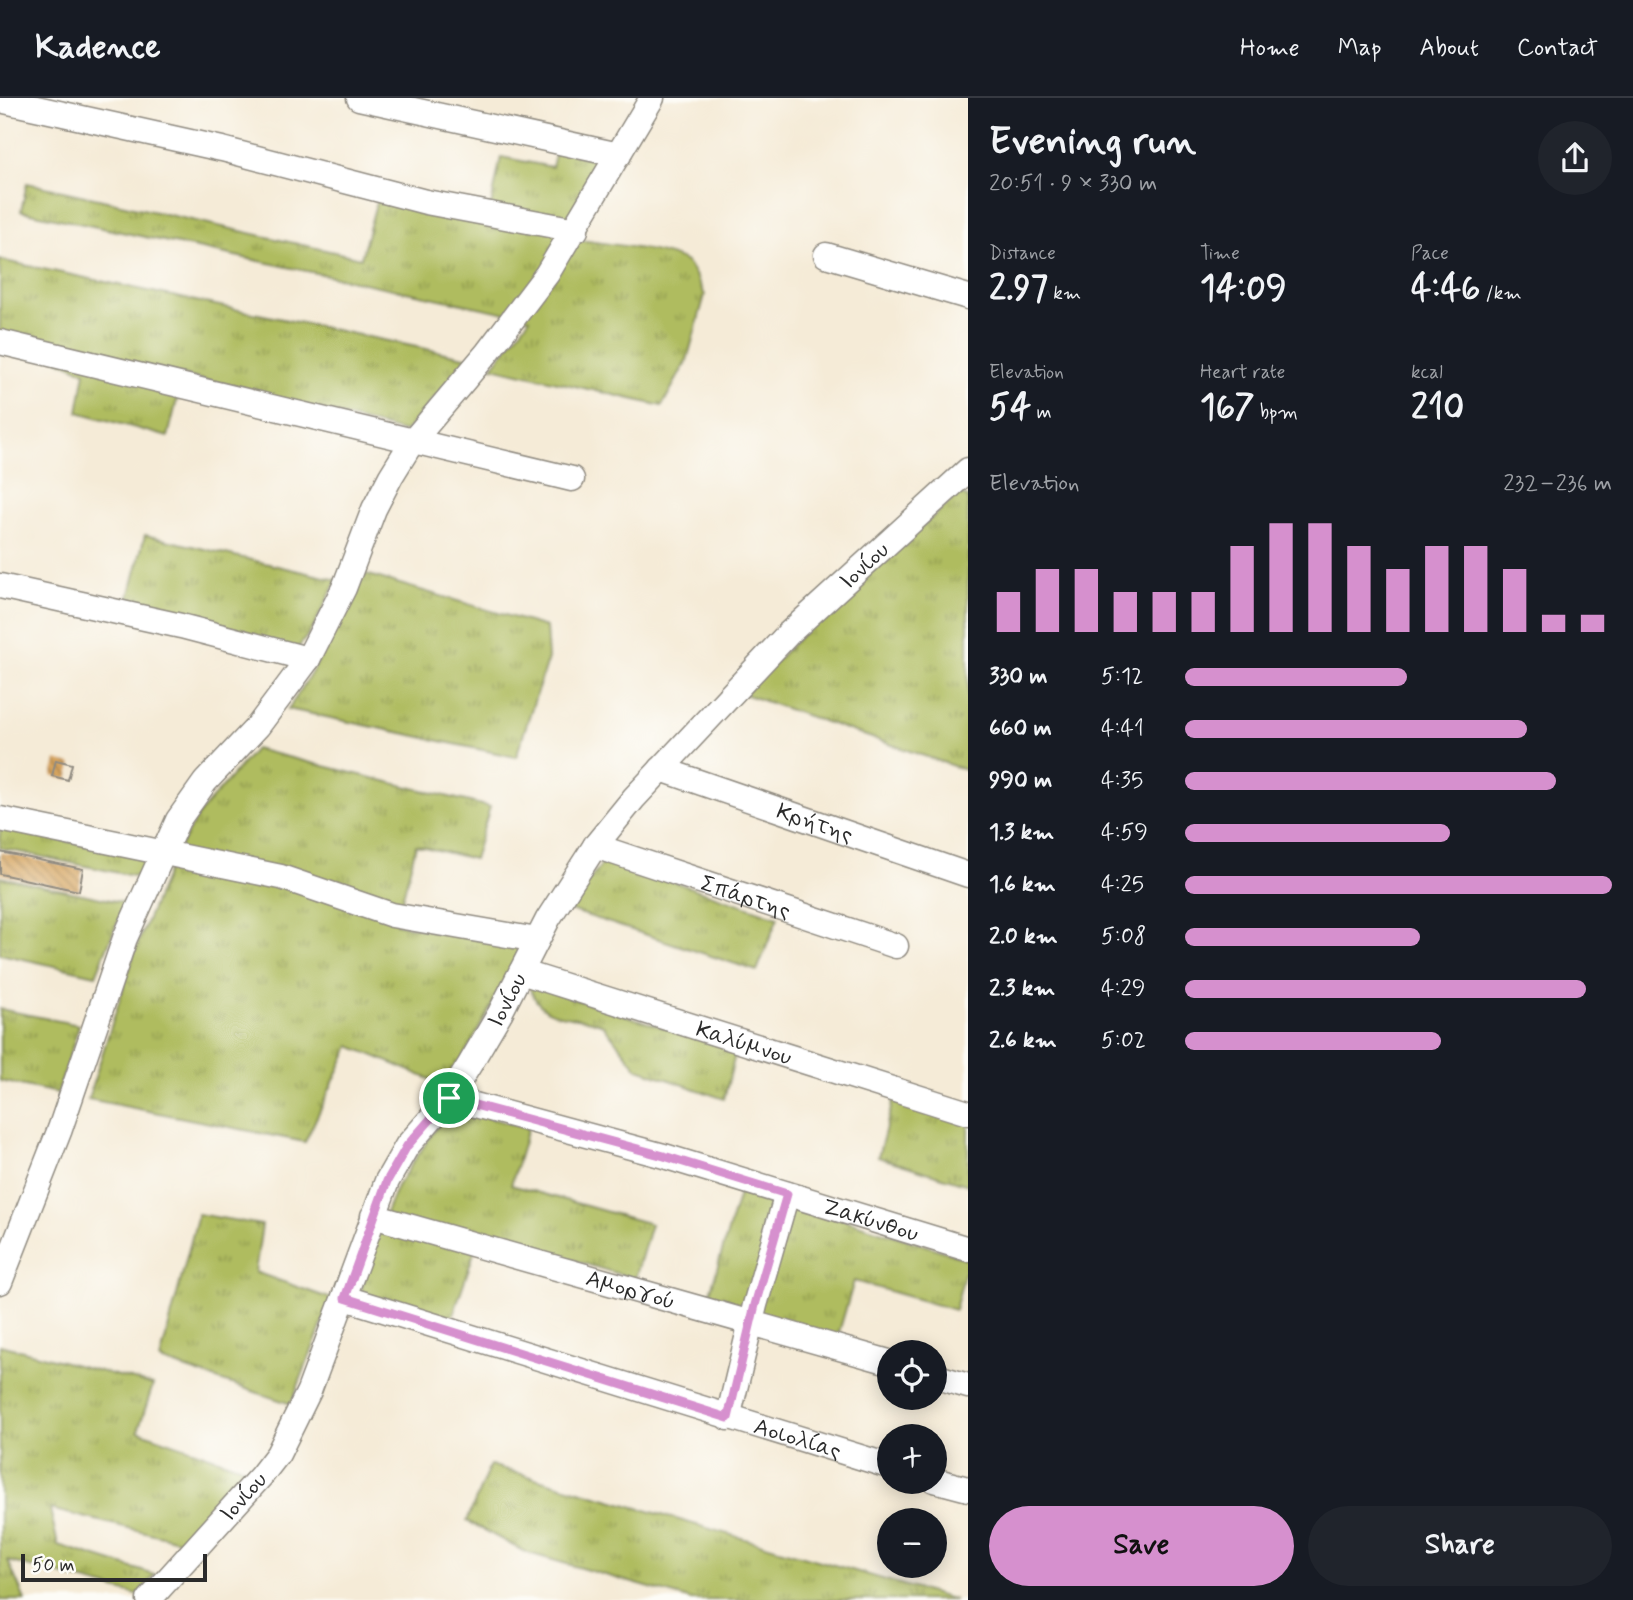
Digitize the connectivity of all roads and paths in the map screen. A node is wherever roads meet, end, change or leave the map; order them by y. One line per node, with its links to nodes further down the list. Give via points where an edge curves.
1 (359, 98): 4 (street)
2 (652, 98): 4 (street)
3 (0, 100): 5 (street, via 222,149 426,202)
4 (619, 155): 5 (street)
5 (576, 230): 9 (street, via 520,312)
6 (826, 255): 7 (street)
7 (968, 298)
8 (0, 342): 9 (street)
9 (412, 442): 11 (street); 13 (street, via 374,509 344,589)
10 (968, 470): 14 (street, Ιονίου, via 788,634)
11 (572, 479)
12 (0, 586): 13 (street)
13 (308, 659): 17 (street, via 258,726 196,793)
14 (661, 769): 16 (street, Ιονίου); 18 (street, Κρήτης)
15 (0, 818): 17 (street)
16 (595, 846): 19 (street, Ιονίου); 20 (street, Σπάρτης)
17 (162, 853): 19 (street, via 281,877 392,915); 27 (street, via 125,938 60,1129)
18 (968, 875)
19 (537, 940): 21 (street, Ιονίου)
20 (896, 946)
21 (521, 972): 22 (street, Ιονίου); 23 (street, Καλύμνου)
22 (449, 1098): 24 (street, Ζακύνθου); 25 (street, Ιονίου, via 407,1146)
23 (968, 1113)
24 (787, 1194): 26 (street, Ζακύνθου); 29 (street)
25 (373, 1216): 28 (street, Ιονίου); 29 (street, Αμοργού)
26 (968, 1249)
27 (0, 1282)
28 (345, 1298): 33 (street, Αοιολίας); 37 (street, Ιονίου, via 303,1408 278,1454)
29 (750, 1322): 30 (street, Αμοργού); 33 (street)
30 (877, 1359)
31 (947, 1380): 32 (street)
32 (968, 1386)
33 (728, 1418): 34 (street, Αοιολίας)
34 (877, 1462)
35 (947, 1483): 36 (street)
36 (968, 1489)
37 (149, 1600)

